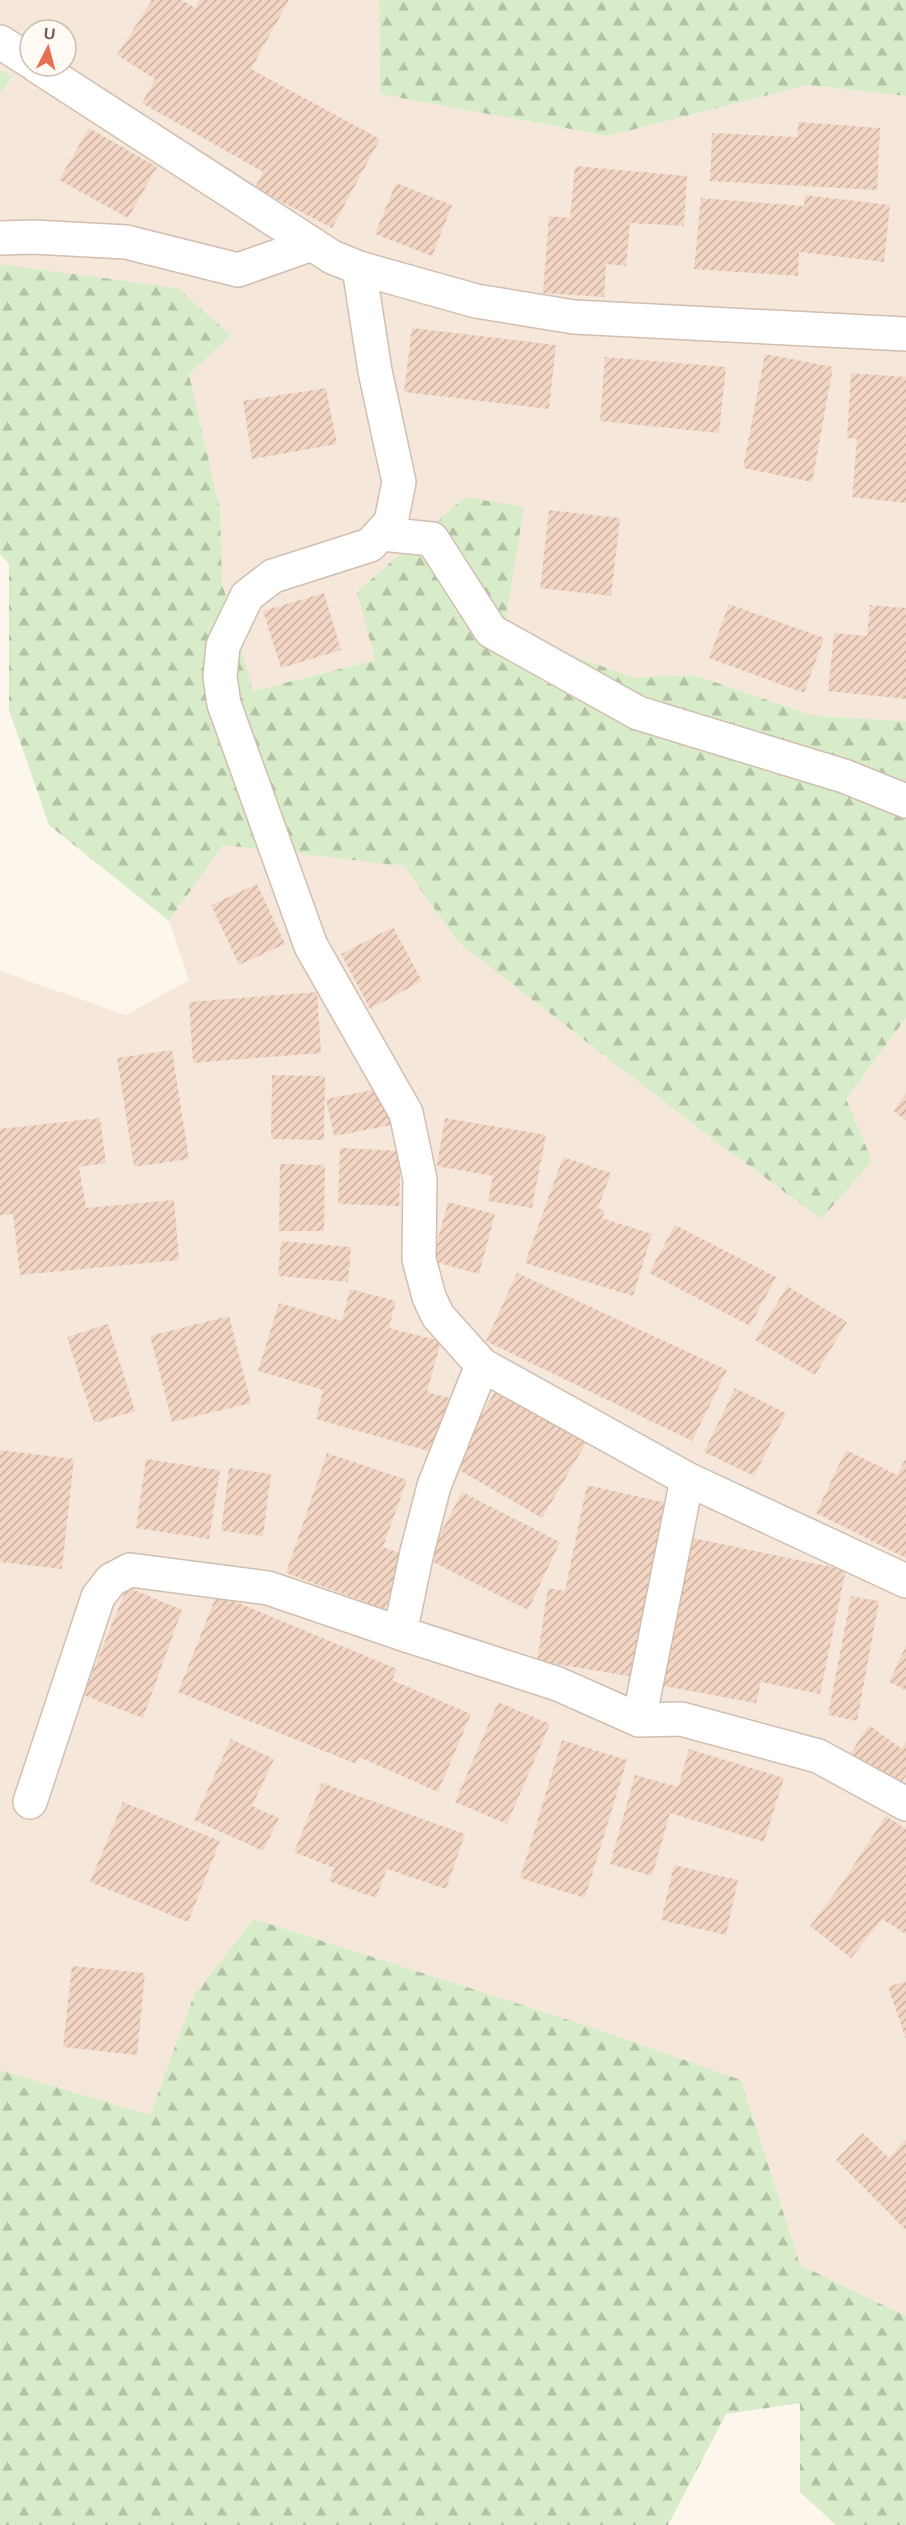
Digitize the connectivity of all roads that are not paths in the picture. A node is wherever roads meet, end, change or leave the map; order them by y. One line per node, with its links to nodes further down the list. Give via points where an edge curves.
1 (0, 42): 2 (street)
2 (18, 54)
3 (56, 78): 5 (street)
4 (0, 238): 5 (street, via 126,242 238,270)
5 (312, 244): 6 (street)
6 (359, 268): 7 (street, via 476,301 574,317); 8 (street, via 375,371 399,482 391,522)
7 (906, 334)
8 (382, 534): 9 (street, via 432,539 491,630 638,713 844,776); 10 (street, via 370,544 273,576 247,596 223,646 220,677 224,704 311,946 406,1113 420,1179 419,1260 429,1297 438,1316)
9 (906, 801)
10 (482, 1365): 11 (street); 13 (street, via 434,1486)
11 (687, 1479): 12 (street); 14 (street)
12 (906, 1581)
13 (400, 1633): 14 (street, via 558,1684); 15 (street, via 268,1588 130,1570 111,1580 98,1598)
14 (639, 1720): 16 (street, via 681,1719 818,1756)
15 (30, 1802)
16 (906, 1804)

